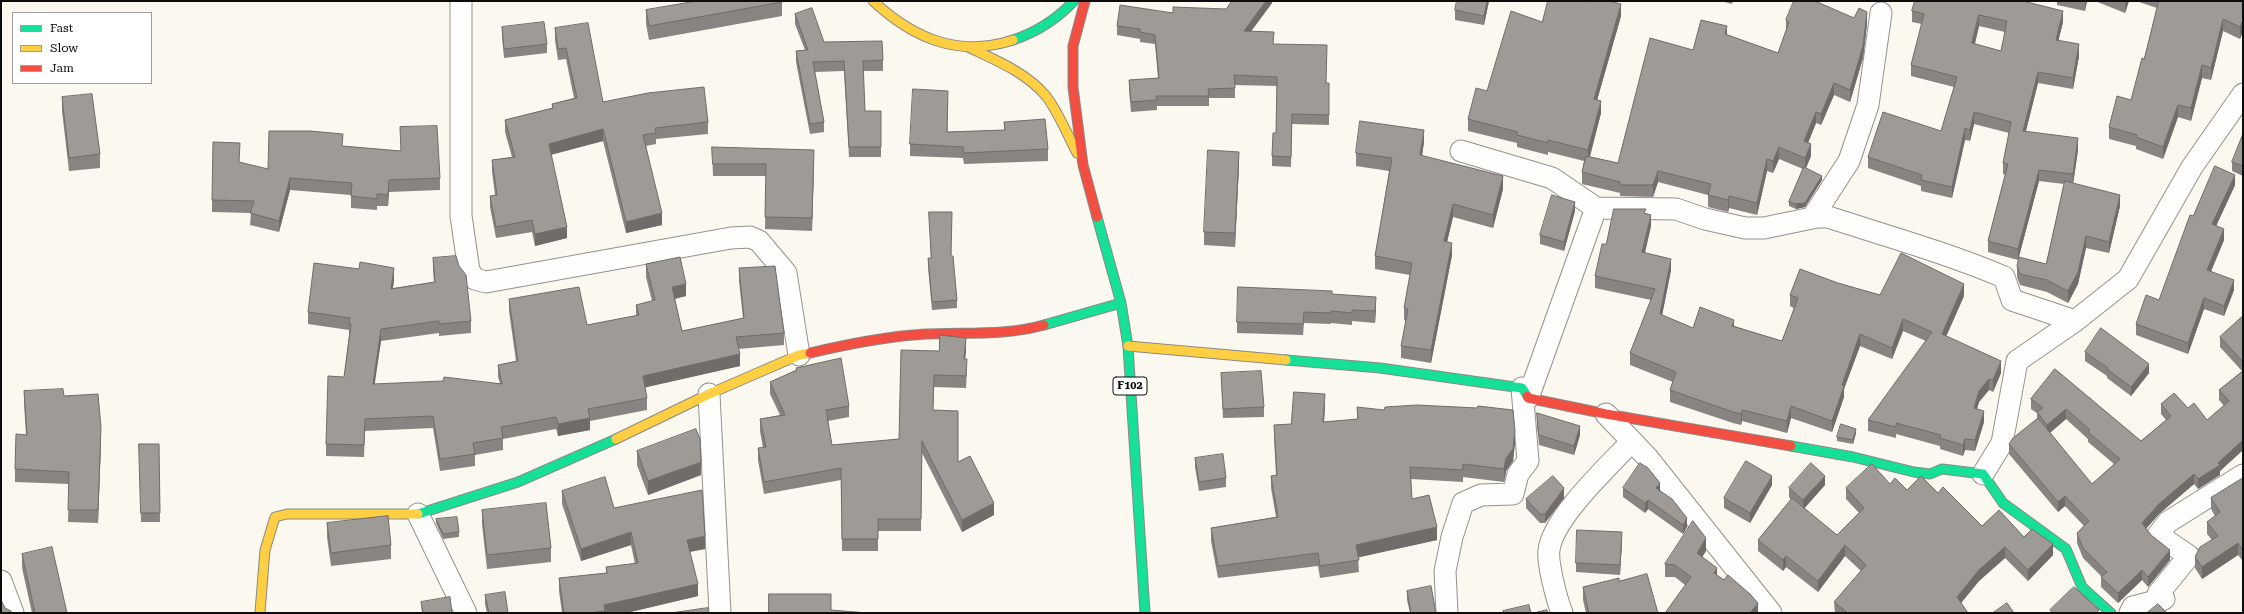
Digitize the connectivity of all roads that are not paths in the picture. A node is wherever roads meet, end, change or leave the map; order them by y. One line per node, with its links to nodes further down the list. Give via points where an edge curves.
1 (461, 1): 15 (street, via 461,216 469,271 475,279 486,282 731,238 750,237 759,241 786,272)
2 (873, 1): 6 (street, via 895,22 929,40)
3 (1074, 1): 6 (street, via 1068,9 1038,31 1004,44)
4 (1085, 1): 9 (street, F102, via 1073,46 1072,70)
5 (1881, 13): 11 (street, via 1868,105 1849,161)
6 (967, 47): 9 (street, F102, via 1013,70 1040,90)
7 (2243, 94): 13 (street, via 2192,167 2128,279)
8 (1461, 151): 10 (street, via 1552,178)
9 (1083, 164): 12 (street, F102)
10 (1596, 208): 11 (street, via 1676,209 1745,228 1764,228); 16 (street)
11 (1812, 218): 13 (street, via 1828,218 1981,267 2004,278 2012,300)
12 (1120, 303): 14 (street, F102); 15 (street, via 1036,327 1002,333 912,335 853,343)
13 (2075, 321): 20 (street, via 2017,361 2002,444)
14 (1128, 346): 16 (street, via 1380,368); 28 (street, F102)
15 (799, 355): 17 (street)
16 (1525, 393): 18 (street); 29 (street, via 1528,461 1518,474 1514,494 1481,495 1463,503 1444,571)
17 (709, 394): 22 (street, via 608,443 518,482); 27 (street)
18 (1606, 414): 19 (street); 20 (street, via 1854,457 1914,472 1930,474 1942,469)
19 (1632, 441): 30 (street, via 1565,514 1556,529 1548,550 1555,594); 31 (street)
20 (1983, 474): 32 (street, via 2003,503 2066,549 2082,587)
21 (2243, 475): 33 (street, via 2168,522 2158,535 2189,556 2158,594 2164,599 2133,607)
22 (418, 514): 24 (street, via 287,514 275,517 270,524 266,545); 26 (street)
23 (1, 581): 25 (street)
24 (260, 612)
25 (13, 613)
26 (466, 613)
27 (720, 613)
28 (1145, 613)
29 (1447, 613)
30 (1562, 613)
31 (1771, 613)
32 (2110, 613)
33 (2130, 613)

